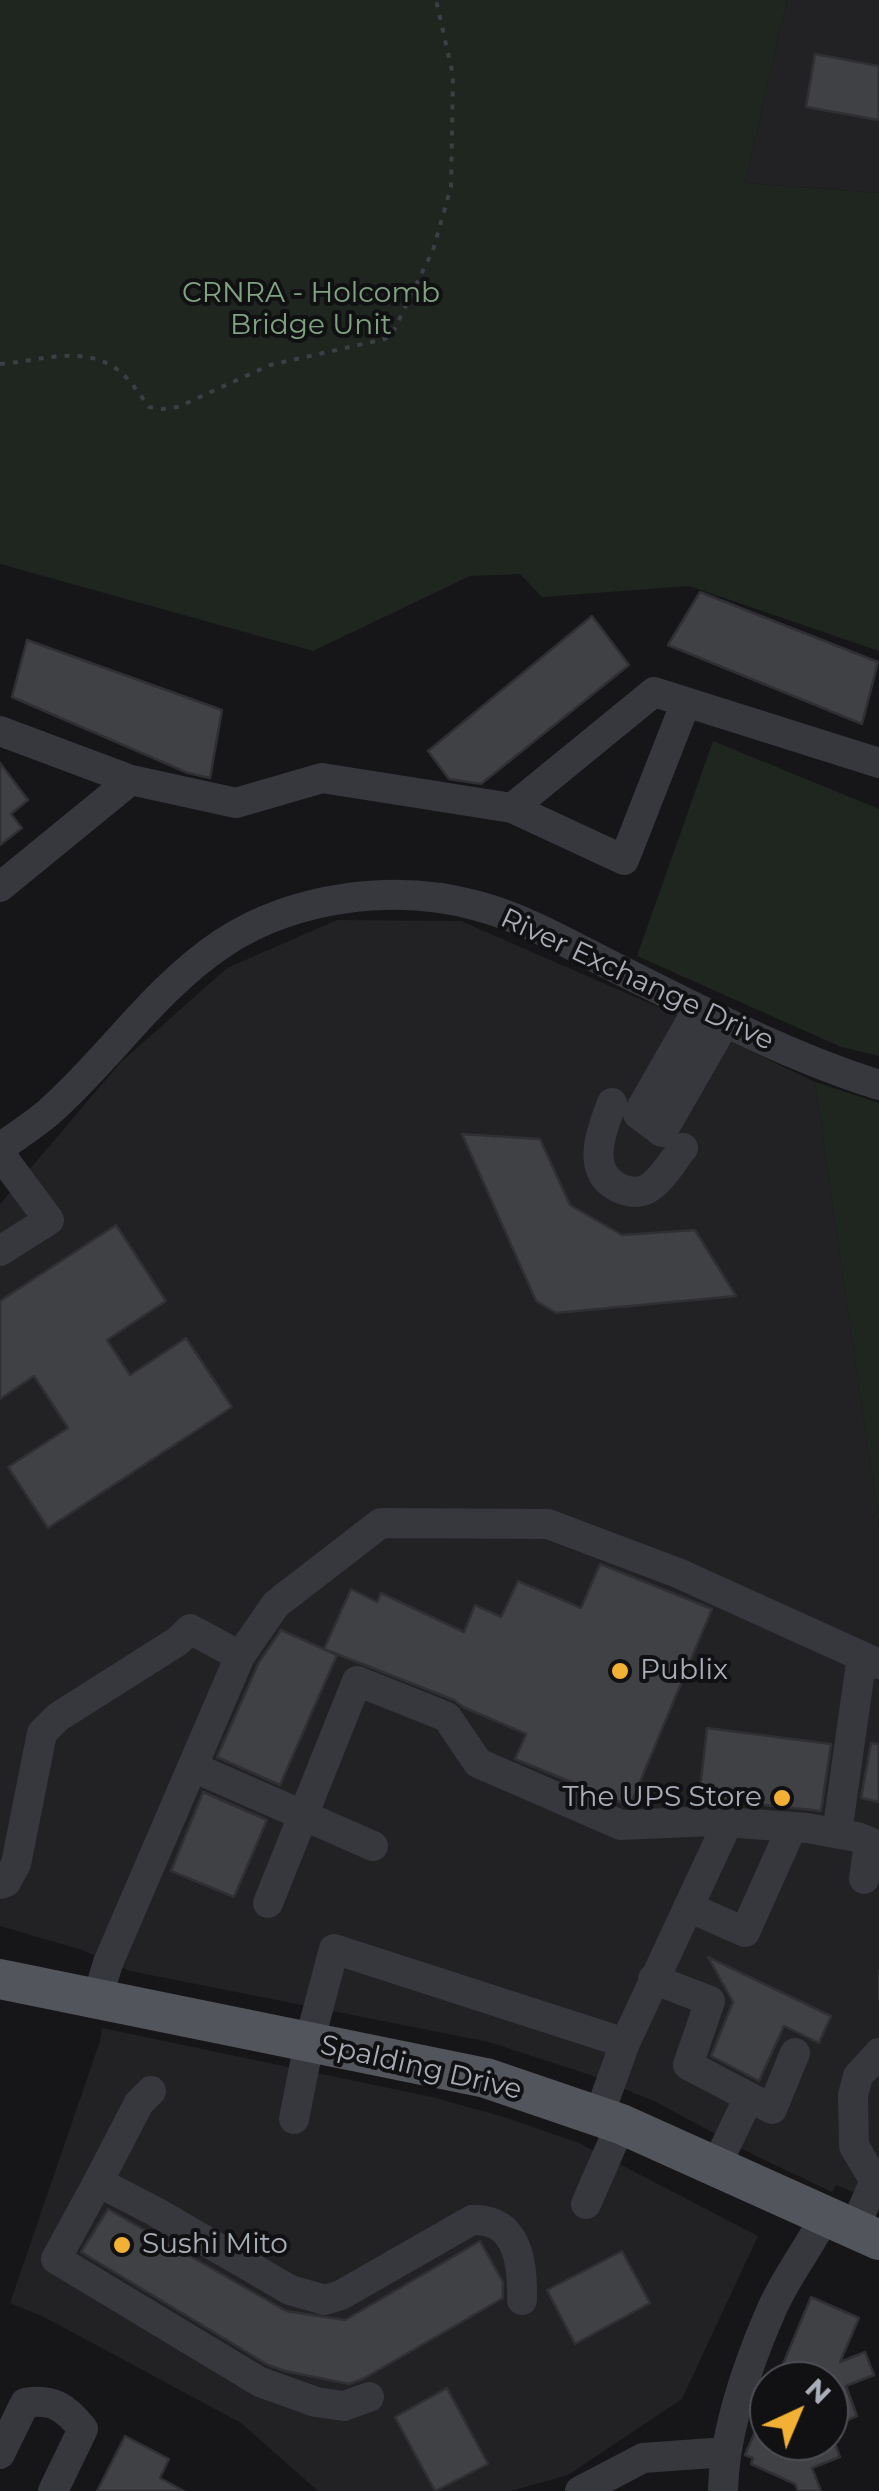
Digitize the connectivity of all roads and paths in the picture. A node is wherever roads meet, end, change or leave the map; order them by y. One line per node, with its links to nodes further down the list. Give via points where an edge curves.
1 (436, 0): 2 (path, via 453,75 451,187 434,250 385,339 270,366 162,410 150,407 122,372 100,358 77,354)
2 (0, 364)
3 (686, 702): 5 (street); 7 (street, via 654,692); 7 (street, via 624,860)
4 (0, 731): 6 (street)
5 (879, 764)
6 (132, 780): 7 (street, via 236,803 322,778); 8 (street)
7 (512, 808)
8 (0, 888)
9 (711, 1015): 10 (street, River Exchange Drive); 11 (street); 12 (street, River Exchange Drive, via 478,906 428,897 326,902 256,926 180,974 49,1113)
10 (879, 1085)
11 (649, 1124)
12 (0, 1151): 13 (street, via 48,1220)
13 (0, 1251)
14 (240, 1656): 15 (street, via 276,1604 382,1524 548,1524 678,1573); 16 (street); 24 (street, via 190,1629 58,1717 42,1733 16,1864)
15 (870, 1660): 20 (street)
16 (193, 1767): 17 (street); 29 (street)
17 (304, 1814): 18 (street, via 357,1681 447,1717 478,1764 621,1825); 22 (street); 25 (street)
18 (728, 1822): 19 (street); 26 (street)
19 (792, 1826): 20 (street); 26 (street, via 745,1932)
20 (838, 1834): 21 (street)
21 (874, 1844): 23 (street)
22 (373, 1846)
23 (864, 1879)
24 (0, 1884)
25 (268, 1903)
26 (688, 1907): 28 (street)
27 (0, 1978): 29 (main road, Spalding Drive)
28 (653, 1979): 31 (street); 35 (street, via 710,2001 688,2065)
29 (97, 1999): 30 (main road, Spalding Drive)
30 (309, 2043): 31 (street, via 334,1949); 36 (street); 37 (main road, Spalding Drive, via 486,2078)
31 (625, 2043): 37 (street)
32 (795, 2053): 35 (street, via 772,2108)
33 (879, 2053): 40 (street, via 858,2076 853,2095 854,2146)
34 (151, 2092): 39 (street)
35 (749, 2096): 38 (street)
36 (294, 2119)
37 (610, 2119): 38 (main road, Spalding Drive); 41 (street)
38 (716, 2166): 42 (main road, Spalding Drive)
39 (98, 2182): 43 (street, via 290,2290 325,2300 472,2220 489,2219 500,2224 523,2262); 44 (street, via 56,2259 260,2382 344,2406)
40 (876, 2182): 42 (street)
41 (586, 2204)
42 (853, 2228): 45 (street, via 772,2308)
43 (522, 2300)
44 (369, 2397)
45 (726, 2452): 48 (street, via 643,2458); 49 (street)
46 (0, 2454): 47 (street, via 26,2403 47,2400 69,2412 83,2429)
47 (53, 2491)
48 (580, 2491)
49 (722, 2491)

